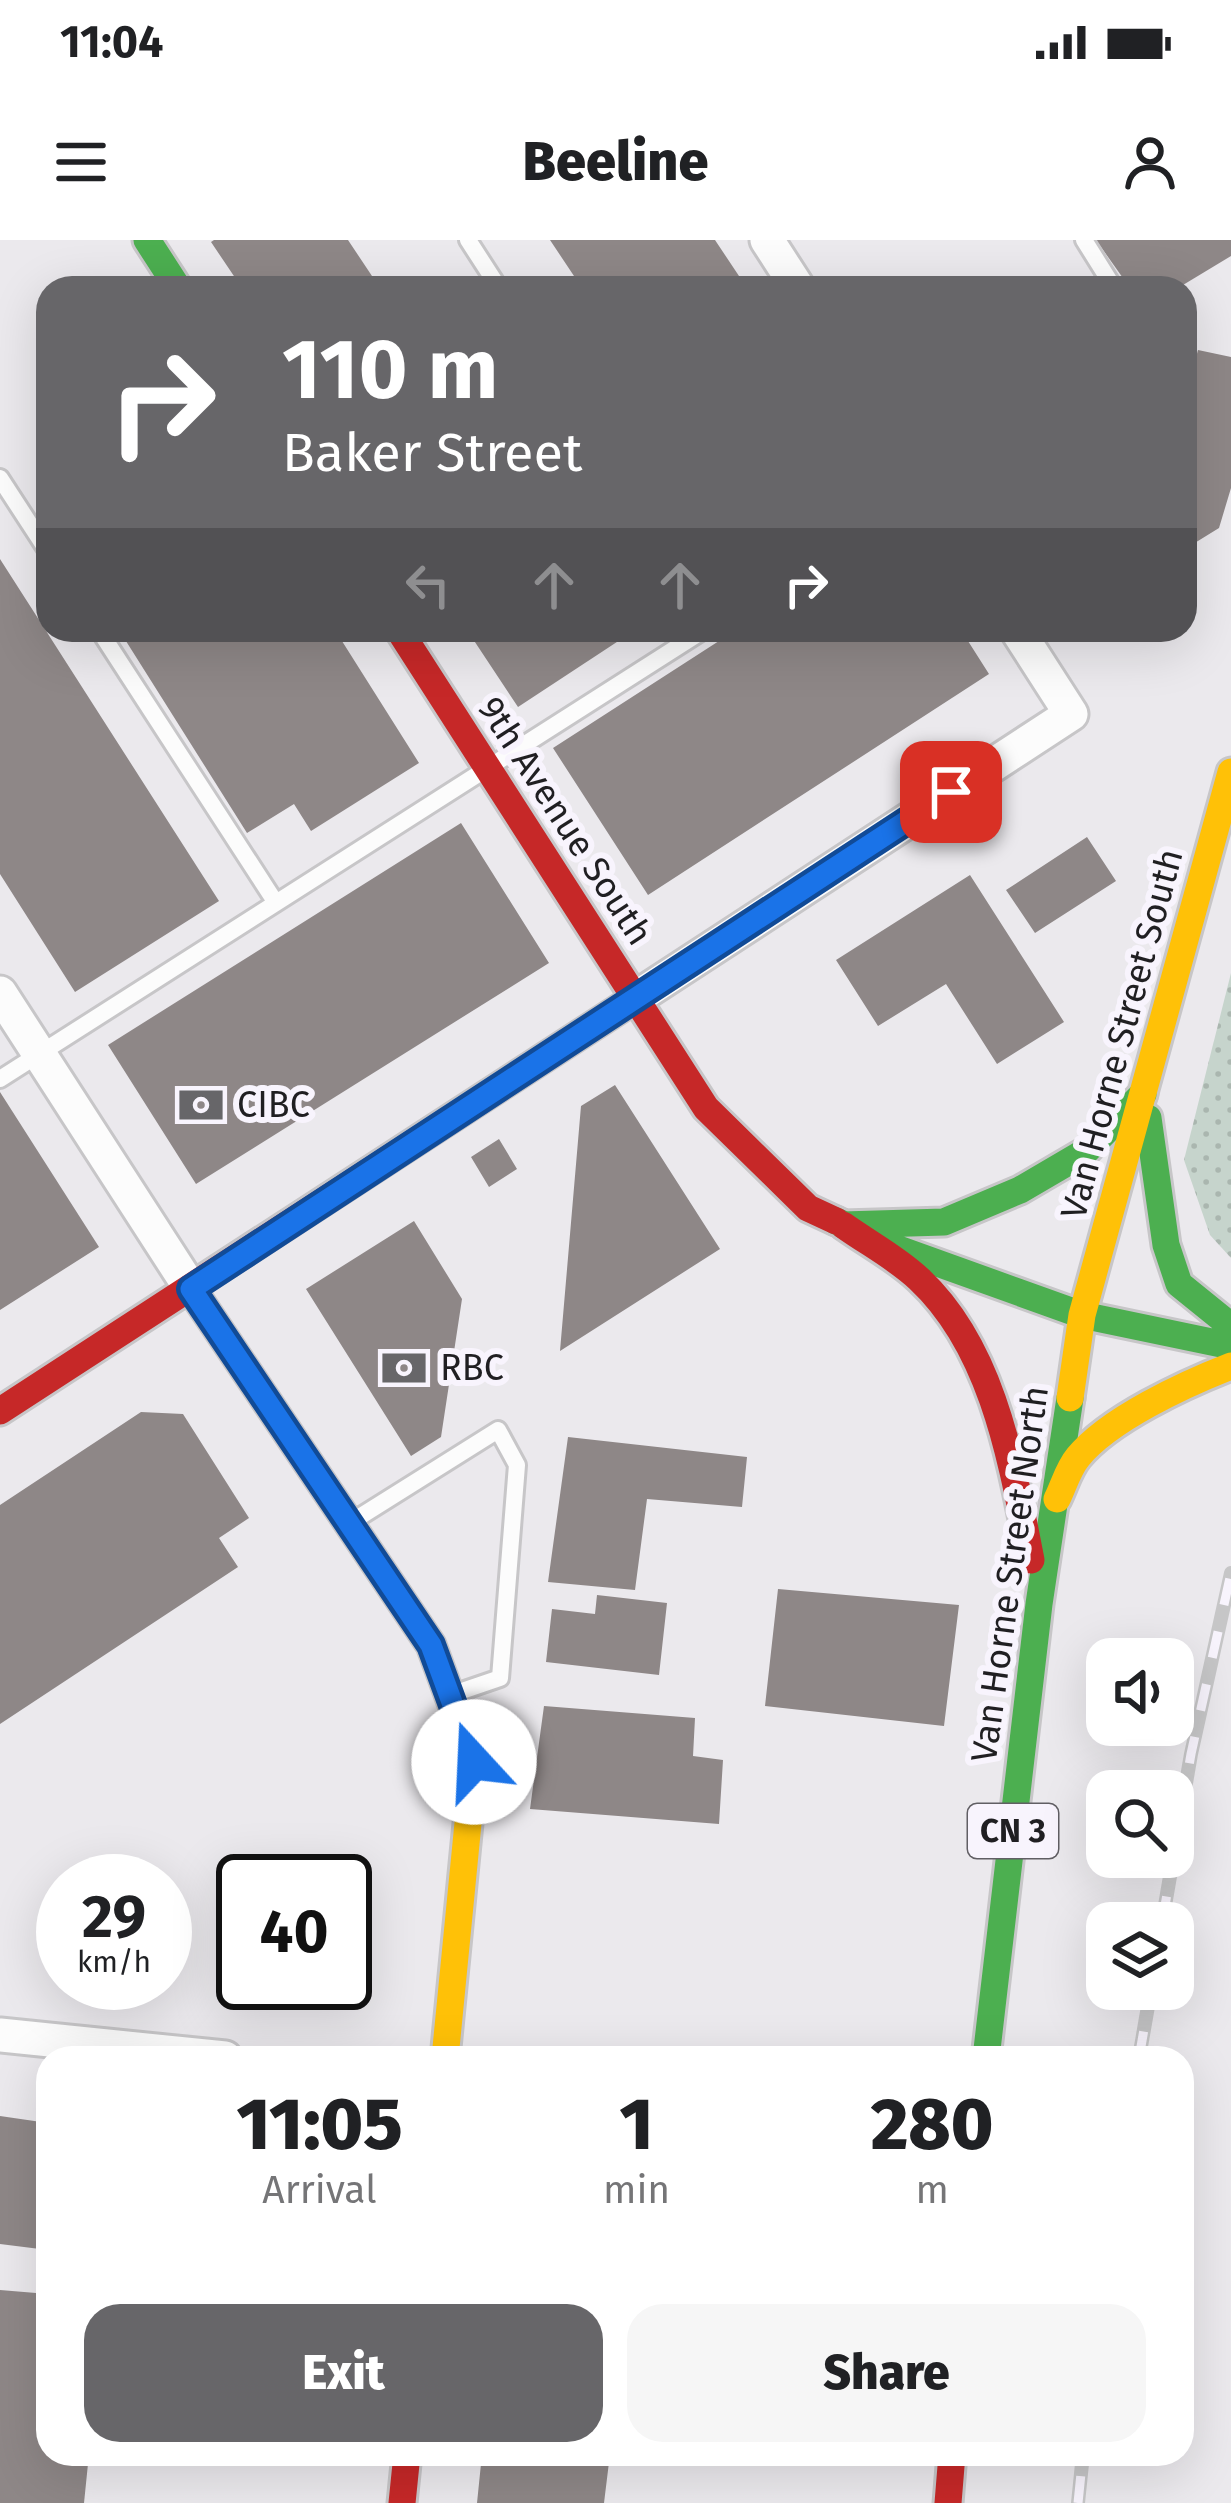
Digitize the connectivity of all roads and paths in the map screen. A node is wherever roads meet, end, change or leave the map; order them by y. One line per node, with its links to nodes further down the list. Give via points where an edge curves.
1 (148, 240): 5 (main road)
2 (468, 240): 6 (lane)
3 (767, 240): 7 (street)
4 (1084, 240): 8 (lane)
5 (170, 276)
6 (492, 276)
7 (790, 276)
8 (1106, 276)
9 (0, 478): 10 (lane)
10 (36, 534)
11 (107, 642): 17 (lane)
12 (407, 642): 15 (main road, 9th Avenue South)
13 (685, 642): 15 (lane)
14 (1025, 642): 19 (street, via 1071,714)
15 (488, 768): 17 (lane); 19 (main road, 9th Avenue South)
16 (1231, 772): 22 (main road, Van Horne Street South / CN 3)
17 (276, 903): 20 (lane)
18 (0, 993): 20 (street)
19 (636, 998): 23 (main road, 9th Avenue South, via 706,1108 808,1208); 24 (main road)
20 (39, 1054): 21 (lane); 24 (street)
21 (0, 1079)
22 (1144, 1092): 23 (main road, via 1085,1152 1020,1190 944,1222); 25 (main road, Van Horne Street South / CN 3); 26 (main road, via 1179,1285)
23 (844, 1225): 25 (main road, 9th Avenue South); 32 (main road, via 922,1281 958,1328 1016,1486)
24 (191, 1289): 29 (main road); 31 (main road)
25 (1082, 1315): 27 (main road, 9th Avenue South); 30 (main road, Van Horne Street North / CN 3)
26 (1231, 1326)
27 (1231, 1346)
28 (1231, 1366): 30 (main road, via 1132,1417 1079,1455)
29 (0, 1411)
30 (1054, 1506): 32 (main road, Van Horne Street North / CN 3)
31 (349, 1524): 33 (main road, via 431,1645); 33 (lane, via 498,1430 517,1465 500,1678)
32 (1039, 1604): 37 (main road, Van Horne Street North / CN 3)
33 (449, 1695): 36 (main road, via 474,1762)
34 (0, 2035): 35 (street)
35 (108, 2046)
36 (446, 2046)
37 (987, 2046)
38 (405, 2466): 40 (main road)
39 (951, 2466): 41 (main road)
40 (402, 2503)
41 (948, 2503)

